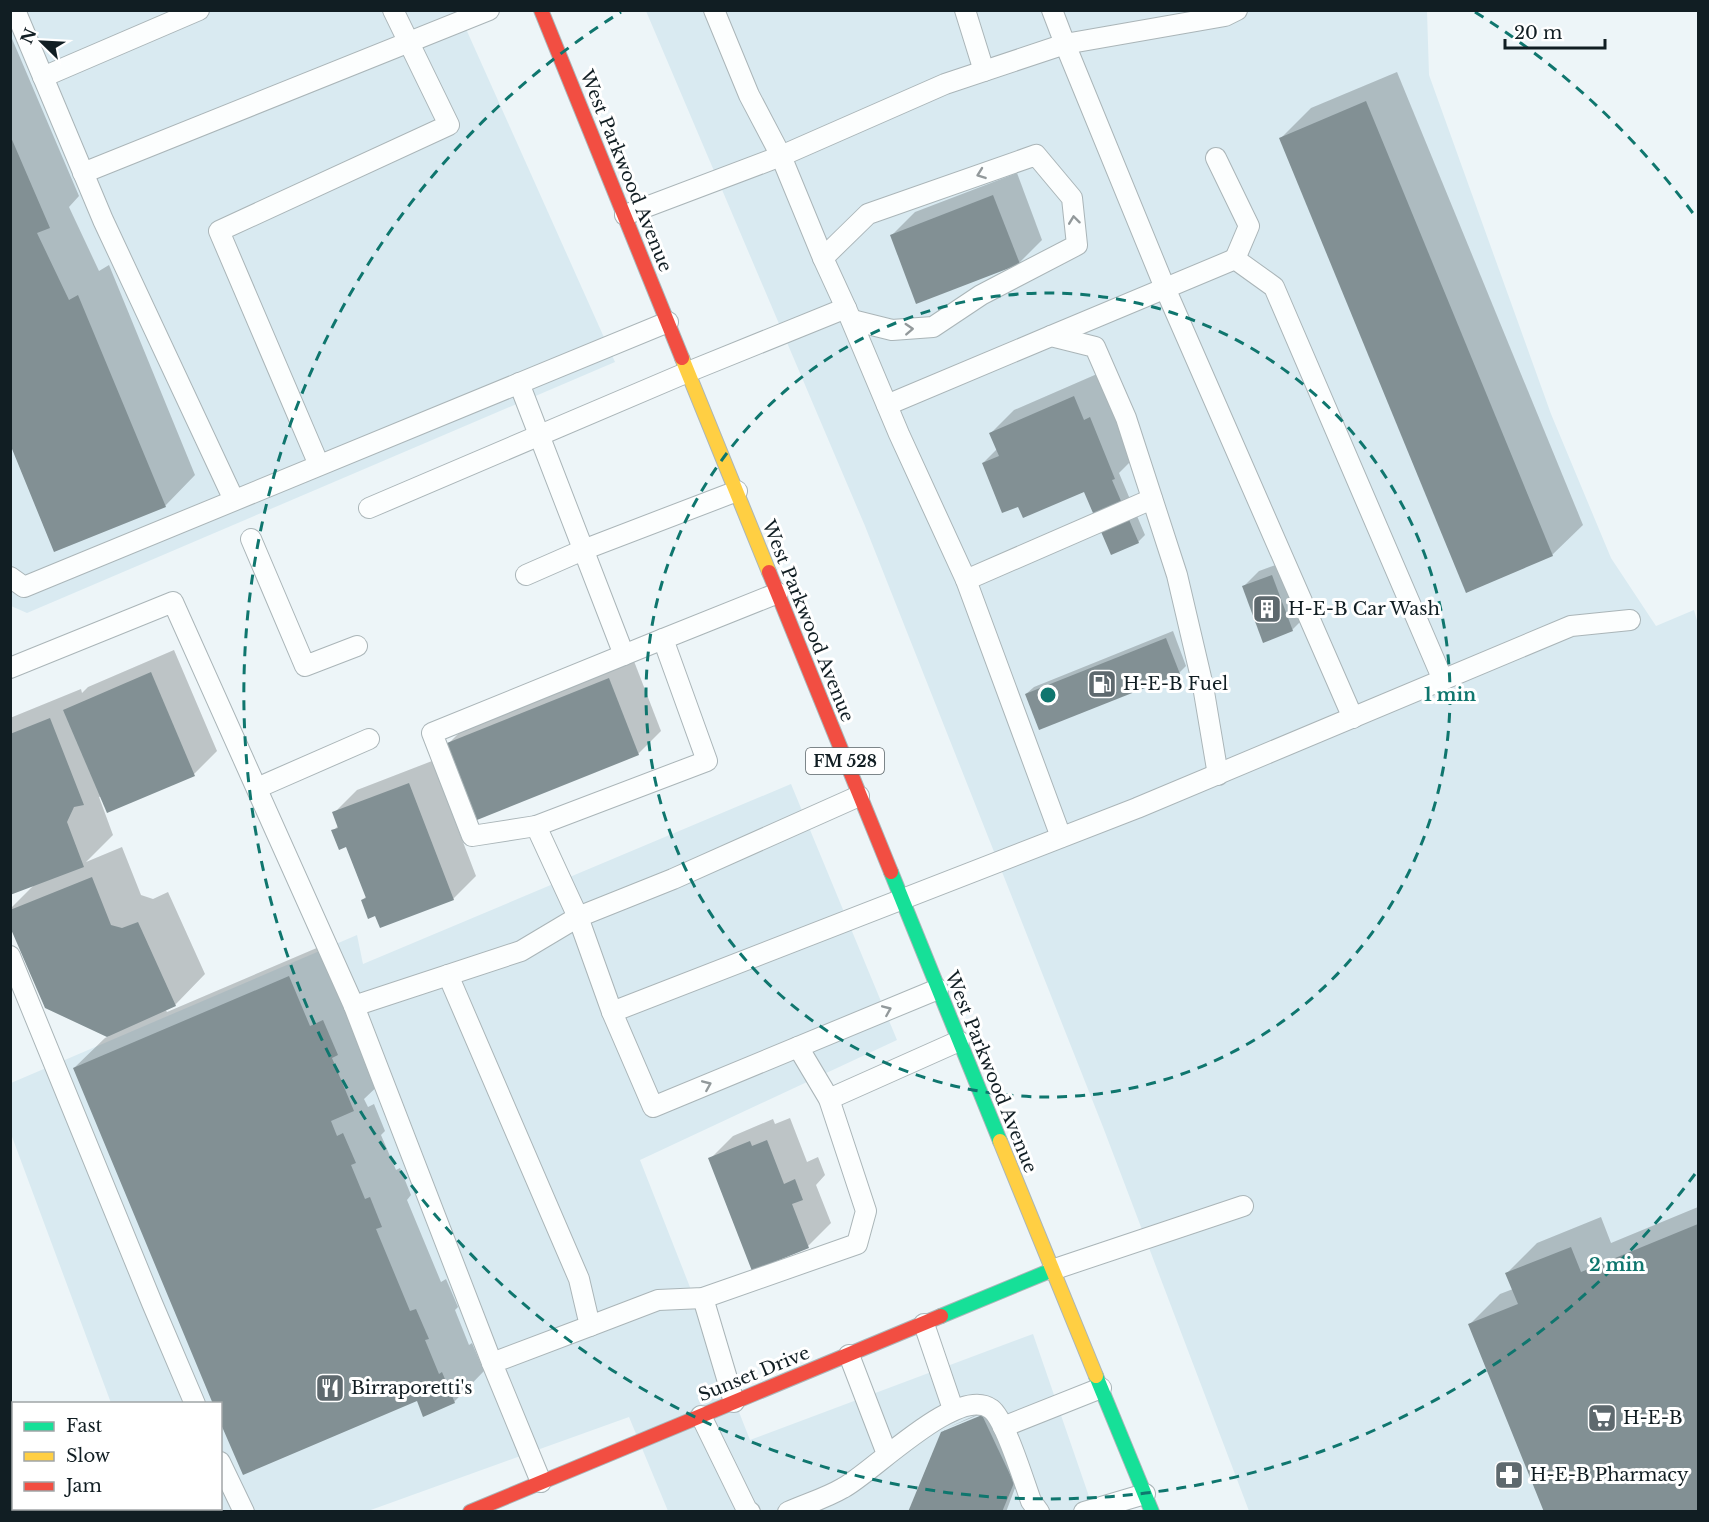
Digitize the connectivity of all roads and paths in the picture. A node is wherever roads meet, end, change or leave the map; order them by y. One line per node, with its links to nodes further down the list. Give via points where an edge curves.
1 (15, 10): 13 (lane)
2 (199, 10): 13 (lane)
3 (393, 10): 10 (lane)
4 (489, 10): 10 (lane)
5 (541, 10): 17 (main road, West Parkwood Avenue / FM 528)
6 (714, 10): 14 (lane, via 749,95)
7 (965, 10): 12 (lane)
8 (1052, 10): 11 (lane)
9 (1237, 10): 11 (lane, via 1225,16)
10 (409, 43): 16 (lane); 28 (lane, via 449,125 219,231)
11 (1065, 44): 12 (lane); 20 (lane)
12 (984, 71): 14 (lane, via 945,84)
13 (43, 77): 16 (lane)
14 (781, 156): 17 (lane); 18 (lane)
15 (1216, 158): 19 (lane, via 1249,226)
16 (83, 173): 31 (lane)
17 (625, 215): 22 (main road, West Parkwood Avenue / FM 528)
18 (822, 258): 21 (lane); 21 (lane, one-way to 18, via 892,330 933,327 981,295 1077,245 1072,198 1036,155 868,214)
19 (1235, 259): 20 (lane); 44 (lane, via 1274,287)
20 (1165, 288): 23 (lane); 45 (lane)
21 (849, 314): 24 (lane); 26 (lane)
22 (668, 322): 24 (main road, West Parkwood Avenue / FM 528); 25 (lane)
23 (1052, 336): 26 (lane); 30 (lane, via 1095,347 1126,418)
24 (688, 372): 27 (lane); 29 (main road, West Parkwood Avenue / FM 528)
25 (519, 383): 27 (lane); 28 (lane)
26 (887, 405): 37 (lane)
27 (540, 436): 32 (lane); 34 (lane)
28 (319, 465): 31 (lane)
29 (736, 491): 34 (lane); 38 (main road, West Parkwood Avenue / FM 528)
30 (1152, 499): 37 (lane); 47 (lane, via 1177,574 1203,686)
31 (234, 500): 36 (lane, via 24,587)
32 (369, 508)
33 (251, 539): 41 (lane, via 305,666)
34 (583, 550): 35 (lane); 42 (lane)
35 (526, 575)
36 (10, 577)
37 (966, 580): 51 (lane)
38 (778, 593): 40 (lane); 49 (main road, West Parkwood Avenue / FM 528)
39 (1630, 620): 44 (lane, via 1571,626)
40 (663, 639): 42 (lane); 50 (lane, via 707,761)
41 (357, 646)
42 (624, 655): 50 (lane, via 432,733 472,836)
43 (10, 668): 48 (lane, via 173,602)
44 (1443, 680): 45 (lane)
45 (1353, 718): 47 (lane)
46 (369, 740): 48 (lane)
47 (1218, 775): 51 (lane)
48 (256, 788): 57 (lane)
49 (860, 796): 52 (main road, West Parkwood Avenue / FM 528); 53 (lane)
50 (536, 826): 53 (lane)
51 (1061, 837): 52 (lane)
52 (901, 898): 56 (main road, West Parkwood Avenue / FM 528); 58 (lane)
53 (578, 917): 55 (lane, via 521,951); 58 (lane)
54 (10, 956): 70 (lane)
55 (448, 975): 57 (lane); 66 (lane, via 579,1279)
56 (938, 989): 59 (main road, West Parkwood Avenue / FM 528); 60 (lane, one-way to 56)
57 (354, 1006): 68 (lane)
58 (612, 1012): 60 (lane, one-way to 60, via 653,1107)
59 (959, 1041): 61 (lane); 63 (main road, West Parkwood Avenue / FM 528)
60 (798, 1047): 61 (lane)
61 (829, 1099): 64 (lane, via 866,1211 857,1245)
62 (1244, 1206): 63 (lane)
63 (1052, 1270): 65 (main road, Sunset Drive); 69 (main road, West Parkwood Avenue / FM 528)
64 (703, 1298): 66 (lane, via 657,1300); 71 (lane)
65 (924, 1324): 67 (main road, Sunset Drive); 72 (lane)
66 (590, 1326): 68 (lane)
67 (849, 1355): 71 (main road, Sunset Drive); 75 (lane)
68 (492, 1363): 77 (lane)
69 (1101, 1388): 74 (lane); 78 (main road, West Parkwood Avenue / FM 528)
70 (194, 1402)
71 (734, 1402): 73 (main road, Sunset Drive)
72 (953, 1409): 74 (lane, via 975,1405 990,1408); 75 (lane)
73 (701, 1416): 77 (main road, Sunset Drive); 81 (lane)
74 (1003, 1427): 83 (lane, via 1031,1502)
75 (886, 1454): 82 (lane, via 844,1488)
76 (222, 1466): 79 (lane)
77 (541, 1482): 80 (main road, Sunset Drive)
78 (1148, 1503): 84 (lane)
79 (244, 1512)
80 (470, 1512)
81 (750, 1512)
82 (788, 1512)
83 (1039, 1512)
84 (1084, 1512)

